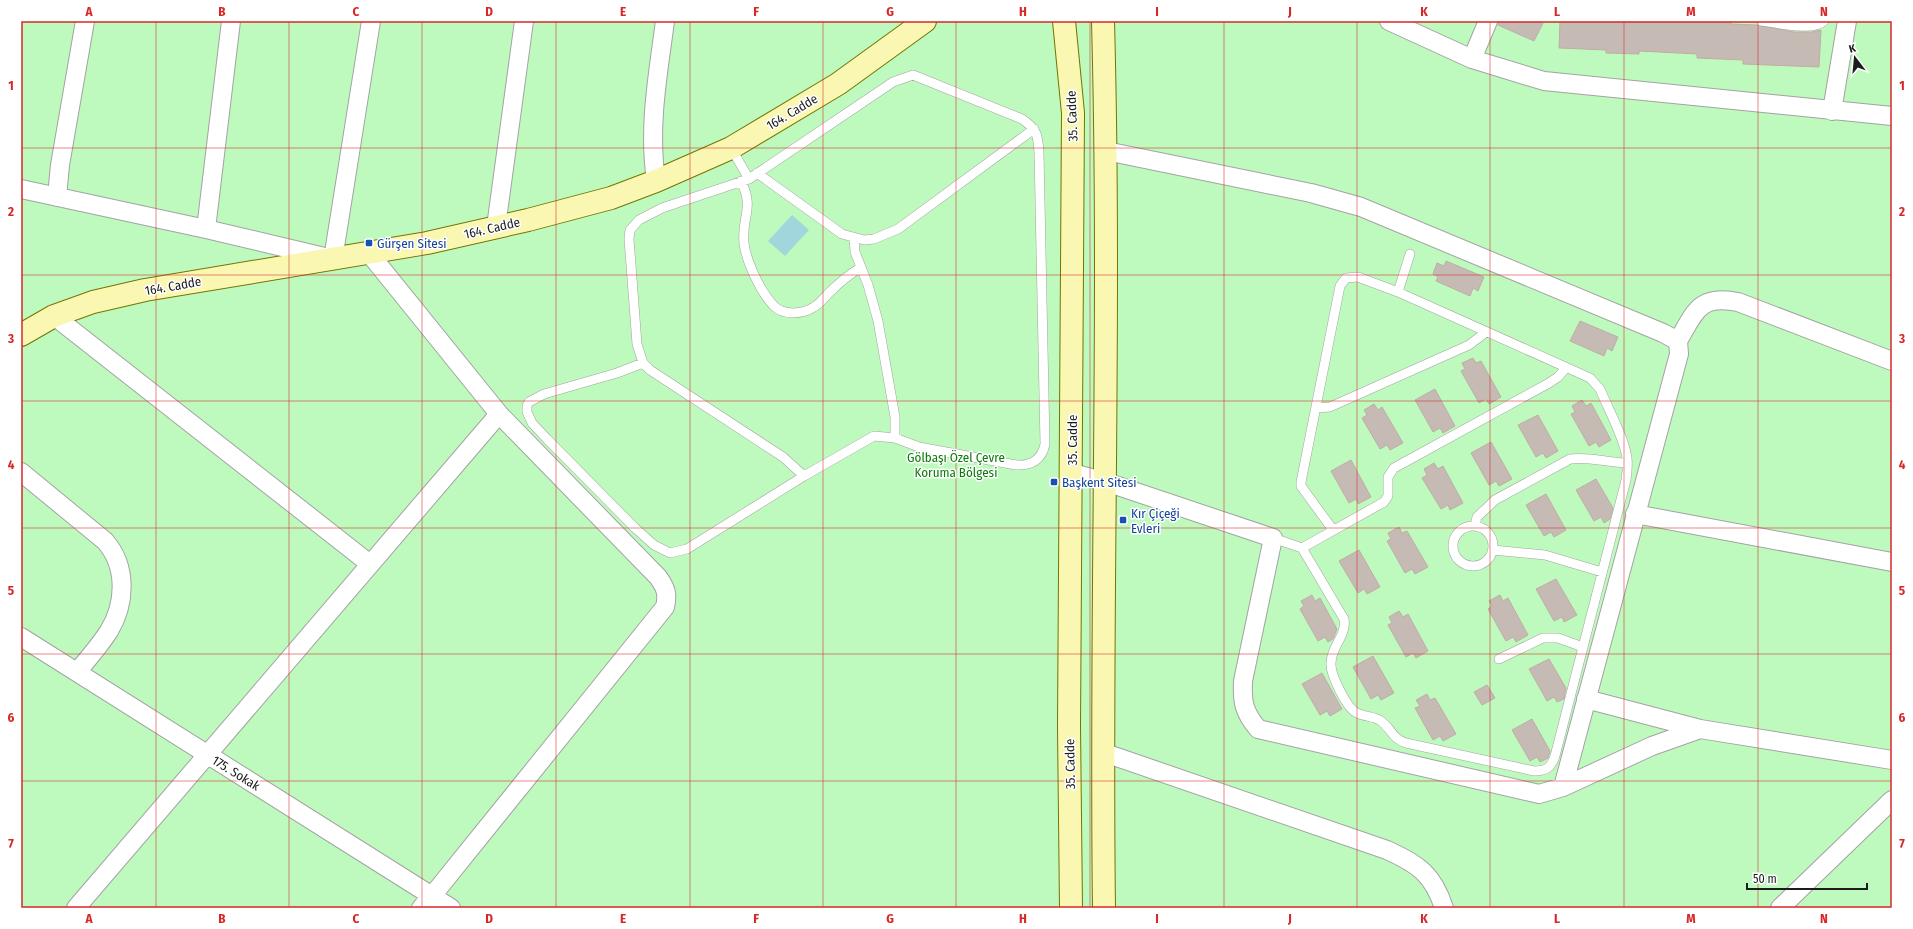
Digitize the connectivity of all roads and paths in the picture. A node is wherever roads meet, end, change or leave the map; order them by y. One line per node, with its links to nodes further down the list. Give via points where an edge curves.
1 (85, 21): 24 (street)
2 (231, 21): 26 (street)
3 (371, 21): 30 (street)
4 (524, 21): 25 (street)
5 (665, 21): 22 (street, via 653,128)
6 (925, 21): 18 (street, 164. Cadde, via 838,84)
7 (1064, 21): 45 (street, 35. Cadde, via 1073,113)
8 (1103, 21): 19 (street)
9 (1389, 21): 14 (street)
10 (1488, 21): 14 (street)
11 (1761, 21): 12 (lane, via 1811,27)
12 (1824, 21)
13 (1847, 21): 15 (street)
14 (1472, 59): 15 (street, via 1544,80)
15 (1832, 111): 16 (street)
16 (1892, 116)
17 (1034, 129): 20 (lane, via 1022,119 913,75 893,82); 27 (lane, via 898,229 874,239); 42 (lane, via 1038,136 1039,153 1044,353 1044,450 1041,457 1034,463 1016,465 919,447)
18 (731, 148): 21 (lane); 22 (street, 164. Cadde)
19 (1106, 152): 36 (street, via 1311,194 1361,207); 47 (street)
20 (757, 173): 21 (lane); 27 (lane, via 842,234)
21 (745, 180): 31 (lane, via 748,199 744,233 747,256 753,273 775,306 794,313 815,306); 38 (lane, via 662,208 639,220 630,230 637,344)
22 (656, 181): 25 (street, 164. Cadde, via 611,198)
23 (21, 189): 24 (street)
24 (57, 197): 26 (street)
25 (496, 227): 28 (street, 164. Cadde)
26 (206, 229): 30 (street)
27 (854, 238): 31 (lane)
28 (369, 253): 30 (street, 164. Cadde); 41 (street)
29 (1410, 254): 32 (lane)
30 (333, 259): 33 (street, 164. Cadde, via 145,290 87,303)
31 (860, 268): 42 (lane, via 868,285 878,322 895,417)
32 (1398, 292): 34 (lane); 40 (lane, via 1358,277 1342,281)
33 (54, 316): 35 (street, 164. Cadde); 55 (street)
34 (1486, 332): 39 (lane); 40 (lane, via 1469,345 1367,391 1330,407)
35 (21, 335)
36 (1678, 341): 37 (street, via 1701,305 1724,299 1738,302); 48 (street, via 1679,354)
37 (1892, 361)
38 (642, 363): 46 (lane, via 783,457); 46 (lane, via 544,394 529,402 527,412 532,423 547,440 654,545 670,553 687,549)
39 (1566, 368): 43 (lane, via 1590,378 1600,389 1620,436); 50 (lane, via 1549,383 1394,468 1388,477 1388,496 1384,502)
40 (1316, 408): 50 (lane, via 1301,486)
41 (499, 414): 55 (street); 68 (street, via 658,577 665,586 667,598 665,607)
42 (895, 438): 46 (lane, via 874,436)
43 (1627, 463): 49 (lane, via 1570,459 1495,500 1477,517); 56 (lane, via 1626,480)
44 (21, 472): 60 (street, via 105,541 114,551 120,569 123,587 116,617 109,631)
45 (1072, 473): 47 (street); 71 (street, 35. Cadde, via 1069,727)
46 (804, 476)
47 (1106, 482): 51 (street); 63 (street)
48 (1635, 514): 54 (street); 61 (street)
49 (1475, 526): 53 (lane, via 1489,534); 53 (lane, via 1463,529 1455,538 1454,550 1460,561 1471,565 1483,563)
50 (1333, 530): 52 (lane)
51 (1273, 538): 52 (lane); 66 (street, via 1243,681 1242,698 1245,709 1258,729 1529,793 1539,794)
52 (1302, 548): 58 (lane, via 1344,619 1344,630 1330,662 1336,680 1350,708 1380,721 1398,740 1534,771 1546,770 1555,756)
53 (1493, 550): 56 (lane, via 1546,555)
54 (1892, 562)
55 (370, 564): 64 (street)
56 (1602, 572): 58 (lane)
57 (21, 637): 60 (street, 175. Sokak)
58 (1583, 647): 59 (lane, via 1549,637)
59 (1499, 659)
60 (77, 672): 64 (street, 175. Sokak)
61 (1586, 699): 62 (street); 66 (street)
62 (1700, 728): 65 (street); 66 (street, via 1652,746)
63 (1102, 752): 72 (street); 73 (street, via 1387,850 1409,860 1423,870 1432,881)
64 (207, 755): 68 (street, 175. Sokak); 69 (street)
65 (1892, 760)
66 (1563, 787)
67 (1892, 800): 74 (street)
68 (426, 902): 70 (street, 175. Sokak)
69 (76, 908)
70 (451, 908)
71 (1071, 908)
72 (1104, 908)
73 (1444, 908)
74 (1780, 908)

